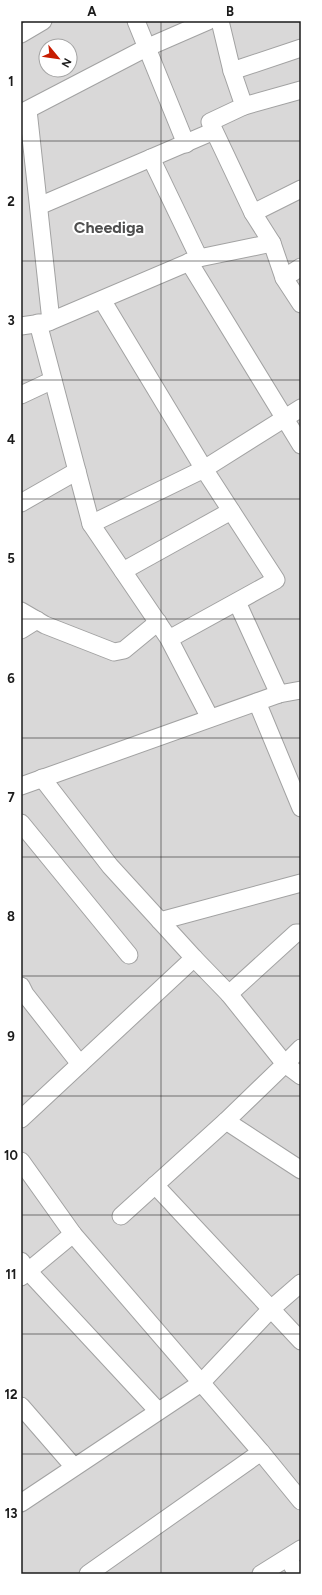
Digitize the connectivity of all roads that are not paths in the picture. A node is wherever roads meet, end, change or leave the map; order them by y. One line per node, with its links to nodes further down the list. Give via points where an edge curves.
1 (43, 21): 5 (street)
2 (136, 21): 6 (street)
3 (208, 21): 6 (street)
4 (220, 21): 8 (street)
5 (21, 34)
6 (146, 48): 11 (street); 13 (street)
7 (301, 48): 8 (street)
8 (232, 71): 10 (street)
9 (301, 90): 10 (street)
10 (244, 106): 12 (street, via 210,122)
11 (24, 112): 16 (street)
12 (214, 132): 13 (street); 17 (street)
13 (186, 144): 14 (street)
14 (151, 158): 16 (street); 19 (street)
15 (301, 189): 17 (street)
16 (38, 206): 24 (street)
17 (253, 213): 18 (street)
18 (272, 243): 19 (street); 21 (street)
19 (194, 260): 22 (street); 29 (street)
20 (301, 267): 21 (street)
21 (284, 278): 23 (street)
22 (102, 300): 24 (street); 31 (street)
23 (301, 304)
24 (45, 322): 25 (street); 26 (street)
25 (21, 326)
26 (53, 380): 27 (street); 32 (street)
27 (21, 395)
28 (301, 408): 29 (street)
29 (284, 419): 30 (street); 31 (street)
30 (301, 445)
31 (204, 469): 34 (street); 35 (street)
32 (77, 472): 33 (street); 35 (street)
33 (21, 503)
34 (231, 510): 36 (street); 37 (street, via 276,580)
35 (90, 524): 36 (street)
36 (123, 571): 40 (street)
37 (237, 602): 42 (street); 44 (street)
38 (21, 611): 39 (street)
39 (37, 620): 40 (street, via 114,652 124,650); 41 (street)
40 (158, 622): 42 (street)
41 (21, 630)
42 (169, 639): 46 (street)
43 (301, 690): 44 (street)
44 (279, 694): 45 (street)
45 (257, 702): 46 (street); 49 (street)
46 (210, 718): 47 (street)
47 (42, 778): 48 (street); 53 (street, via 110,866)
48 (21, 786)
49 (297, 786): 50 (street)
50 (301, 808)
51 (21, 823): 55 (street)
52 (301, 883): 53 (street)
53 (160, 921): 56 (street)
54 (301, 933): 58 (street, via 296,932)
55 (129, 955)
56 (194, 958): 58 (street); 60 (street)
57 (21, 986): 60 (street)
58 (229, 994): 61 (street)
59 (301, 1048): 61 (street)
60 (80, 1064): 63 (street)
61 (285, 1064): 62 (street); 64 (street)
62 (301, 1076)
63 (21, 1119)
64 (226, 1121): 66 (street); 67 (street)
65 (22, 1165): 69 (street)
66 (301, 1170)
67 (155, 1185): 68 (street); 72 (street)
68 (121, 1216)
69 (73, 1234): 70 (street); 74 (street)
70 (23, 1270): 76 (street)
71 (301, 1283): 72 (street)
72 (271, 1309): 73 (street); 74 (street)
73 (301, 1342)
74 (201, 1383): 76 (street); 77 (street)
75 (21, 1406): 78 (street)
76 (158, 1411): 78 (street)
77 (261, 1452): 79 (street); 82 (street)
78 (74, 1468): 80 (street)
79 (301, 1501)
80 (21, 1503)
81 (295, 1553): 83 (street); 84 (street)
82 (88, 1574)
83 (260, 1574)
84 (297, 1574)

